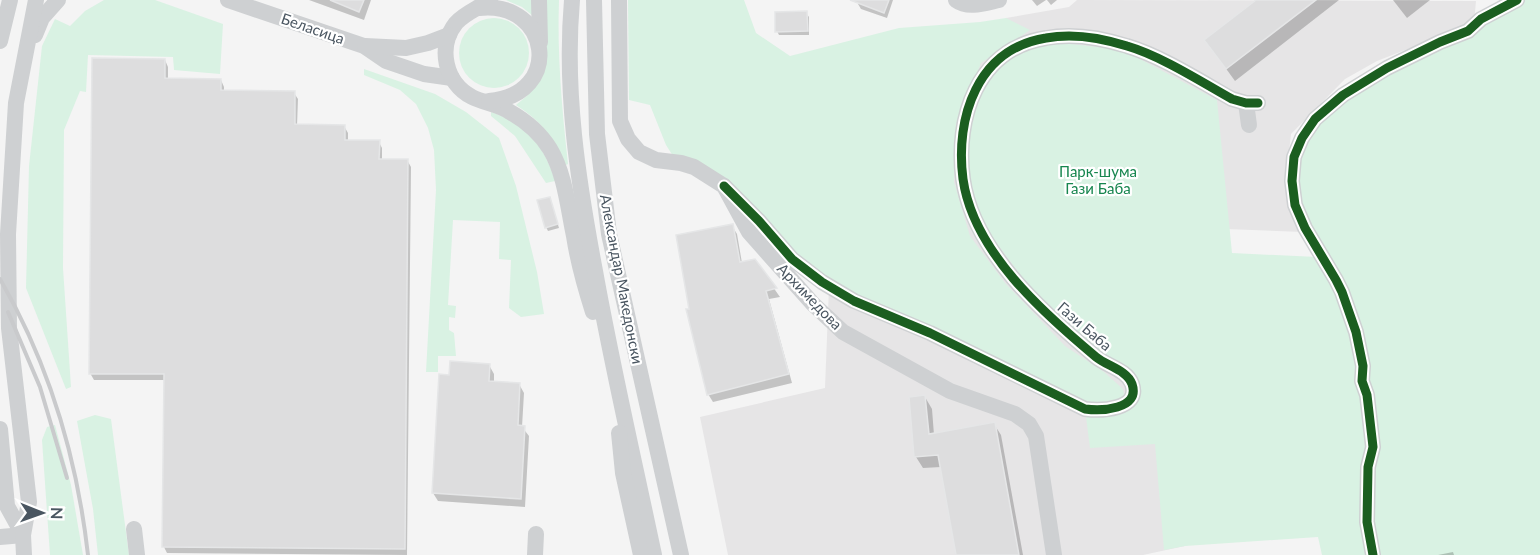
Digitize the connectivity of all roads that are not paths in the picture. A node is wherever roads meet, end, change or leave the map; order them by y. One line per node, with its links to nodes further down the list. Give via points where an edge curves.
1 (36, 0): 19 (street)
2 (58, 0): 19 (street, via 42,18)
3 (228, 0): 17 (street, Беласица)
4 (539, 0): 18 (street)
5 (572, 0): 24 (street, Александар Македонски, via 570,100 581,195)
6 (594, 0): 15 (street, Александар Македонски)
7 (602, 0): 15 (street)
8 (619, 0): 23 (street, via 620,121 628,139 639,152 656,160 694,167)
9 (956, 0): 10 (street, via 968,5)
10 (999, 0)
11 (1517, 0): 38 (street, via 1468,31 1387,68 1343,95 1315,120 1294,157 1293,193 1298,215 1342,292 1363,366 1373,447 1368,467 1367,522)
12 (484, 4): 14 (street, via 466,14); 18 (street, via 514,11 531,27)
13 (7, 5): 16 (street)
14 (449, 35): 17 (street, Беласица, via 405,48); 20 (street, via 446,64)
15 (596, 38): 36 (street, Александар Македонски, via 597,135 609,234)
16 (0, 41)
17 (364, 46): 20 (street, Беласица, via 386,61 424,74)
18 (540, 49): 21 (street, via 535,73 520,93 505,100)
19 (24, 57): 29 (street, via 13,139 8,234 9,328 29,502)
20 (452, 78): 21 (street, via 461,89)
21 (488, 101): 24 (street, via 529,125 551,150 592,310)
22 (1249, 125): 23 (street, Гази Баба, via 1252,103 1144,51 1105,40 1058,36 1026,44 985,72 970,99 962,165 973,216 991,250 1024,289 1080,344 1129,380 1133,386 1127,403 1106,410 1085,409 930,333 854,301 792,259)
23 (724, 186): 37 (street, Архимедова, via 748,232 843,332 950,390 1029,423 1036,436)
24 (608, 340): 25 (street, Александар Македонски)
25 (620, 399): 34 (street, via 623,472); 35 (street, Александар Македонски)
26 (0, 429): 29 (street, via 7,506)
27 (134, 529): 32 (street)
28 (536, 534): 33 (street)
29 (23, 535): 30 (street); 31 (street)
30 (0, 537)
31 (24, 555)
32 (137, 555)
33 (535, 555)
34 (641, 555)
35 (654, 555)
36 (681, 555)
37 (1054, 555)
38 (1373, 555)

